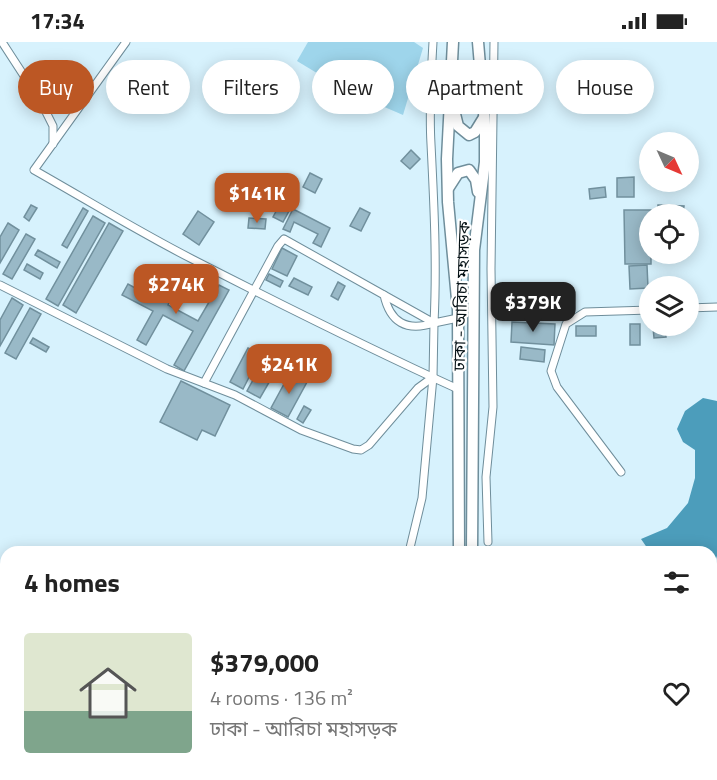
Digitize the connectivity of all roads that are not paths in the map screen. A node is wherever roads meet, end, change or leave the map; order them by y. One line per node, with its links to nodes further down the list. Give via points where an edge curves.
1 (2, 42): 11 (street, via 53,126)
2 (126, 42): 11 (street)
3 (433, 42): 21 (street, via 430,93 437,267)
4 (453, 42): 7 (highway, ঢাকা - আরিচা মহাসড়ক)
5 (478, 42): 10 (highway, ঢাকা - আরিচা মহাসড়ক)
6 (494, 42): 26 (street, via 494,408 486,477)
7 (452, 60)
8 (450, 114): 12 (highway, ঢাকা - আরিচা মহাসড়ক)
9 (454, 114): 10 (highway, via 458,126 470,135)
10 (484, 115): 13 (highway, ঢাকা - আরিচা মহাসড়ক, via 485,162)
11 (53, 144): 15 (street, via 34,170 191,259)
12 (448, 190): 13 (highway, via 458,173 469,170 476,180); 20 (highway, ঢাকা - আরিচা মহাসড়ক)
13 (479, 207): 29 (highway, ঢাকা - আরিচা মহাসড়ক, via 474,250)
14 (0, 285): 23 (street, via 167,369)
15 (256, 290): 16 (street, via 278,246 286,239); 22 (street); 23 (street)
16 (384, 294): 21 (street); 21 (street, via 388,311 398,320 413,327)
17 (717, 307): 18 (street)
18 (699, 308)
19 (639, 310): 25 (street, via 585,312 566,324 551,371 557,387)
20 (458, 318): 21 (street); 24 (highway, ঢাকা - আরিচা মহাসড়ক)
21 (434, 323): 22 (street)
22 (433, 377): 23 (street, via 361,450 301,430); 24 (street); 27 (street, via 422,498)
23 (204, 383)
24 (458, 389): 28 (highway, ঢাকা - আরিচা মহাসড়ক)
25 (621, 472)
26 (488, 542)
27 (410, 546)
28 (459, 546)
29 (472, 546)

